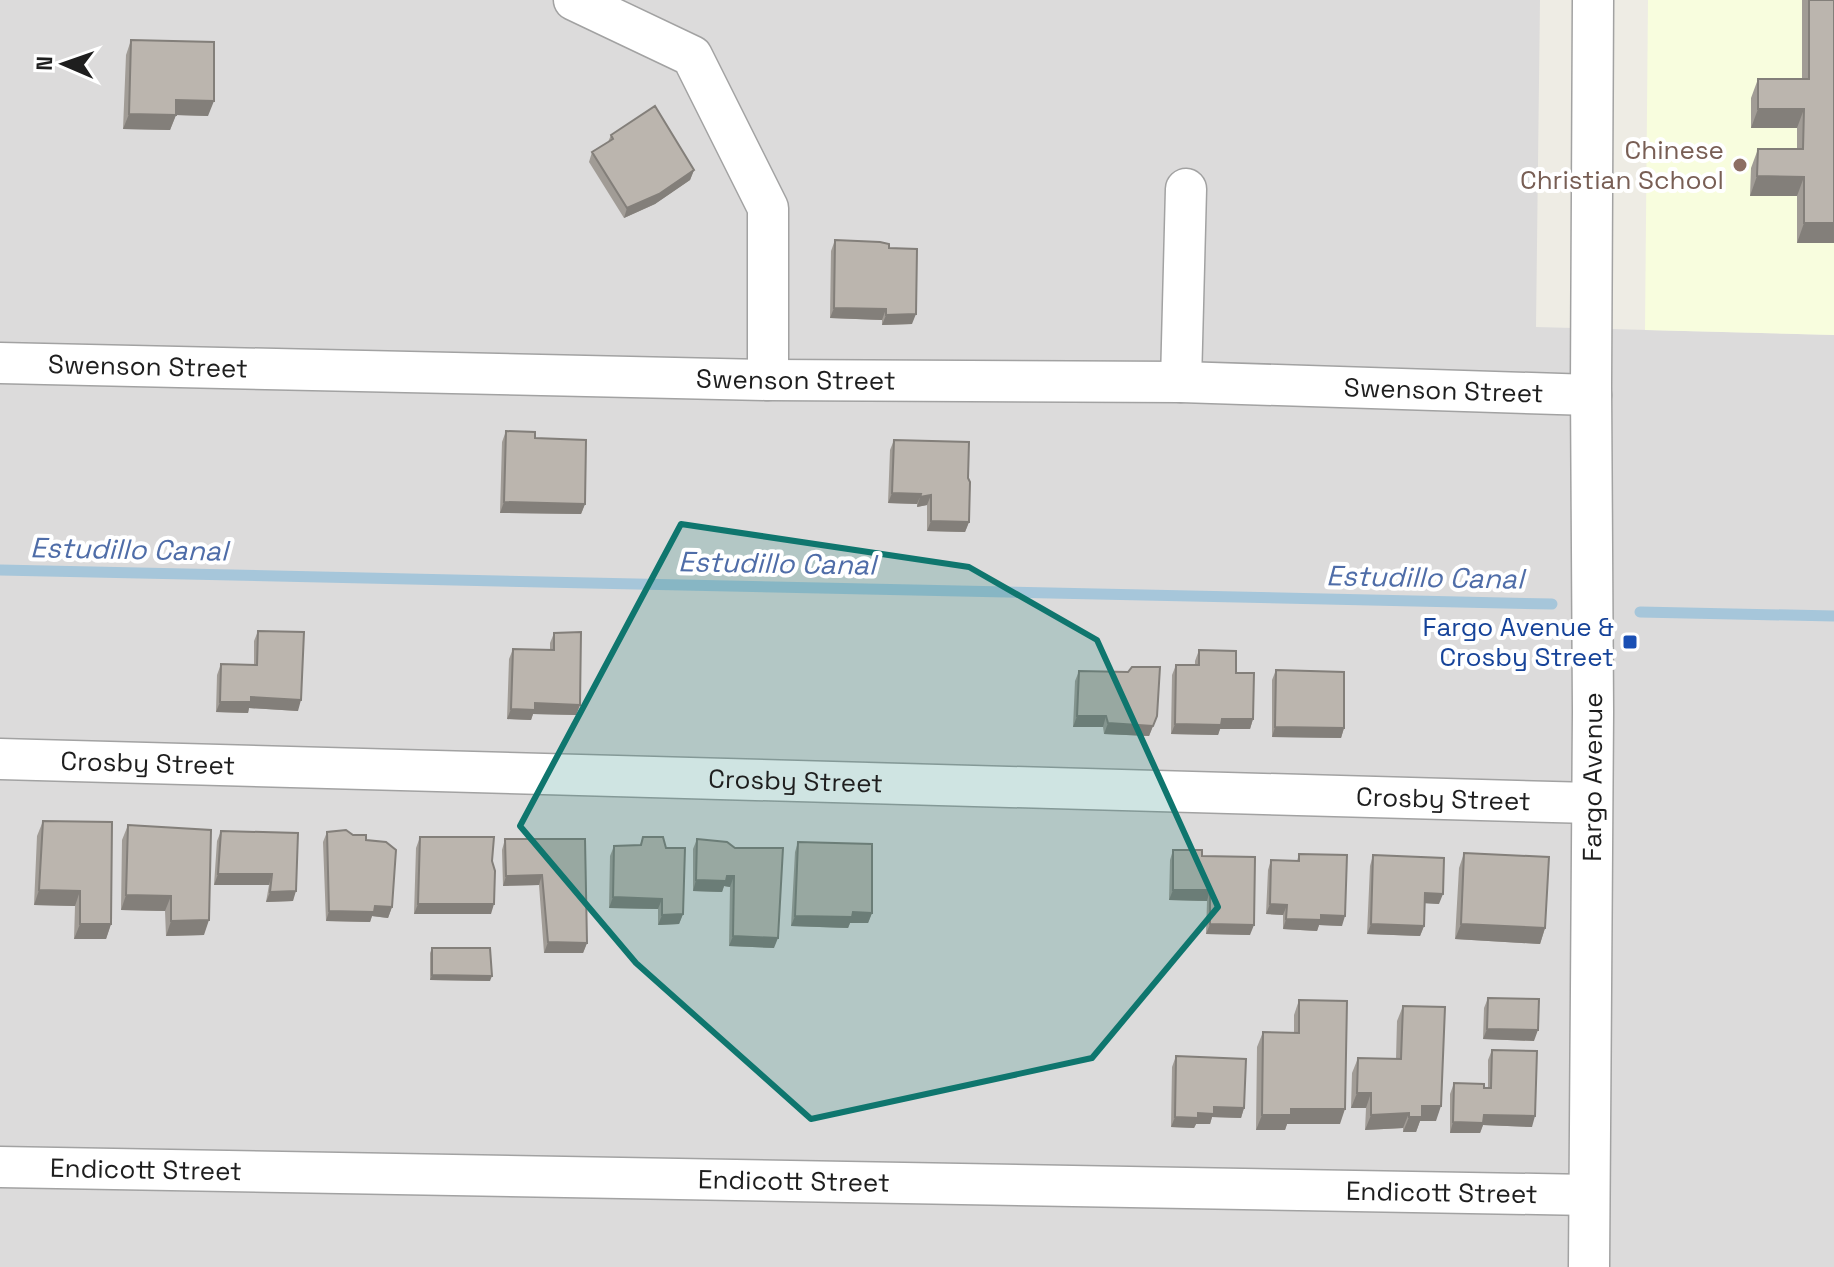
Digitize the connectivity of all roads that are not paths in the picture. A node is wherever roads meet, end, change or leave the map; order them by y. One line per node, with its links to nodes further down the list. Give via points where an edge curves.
1 (574, 0): 5 (street, via 692,56 768,208)
2 (1593, 0): 7 (street, Fargo Avenue)
3 (1186, 189): 6 (street)
4 (0, 363): 5 (street, Swenson Street)
5 (768, 380): 6 (street, Swenson Street)
6 (1181, 382): 7 (street, Swenson Street)
7 (1591, 395): 9 (street, Fargo Avenue)
8 (0, 759): 9 (street, Crosby Street)
9 (1591, 803): 11 (street, Fargo Avenue)
10 (0, 1167): 11 (street, Endicott Street)
11 (1589, 1195): 12 (street, Fargo Avenue)
12 (1589, 1267)

